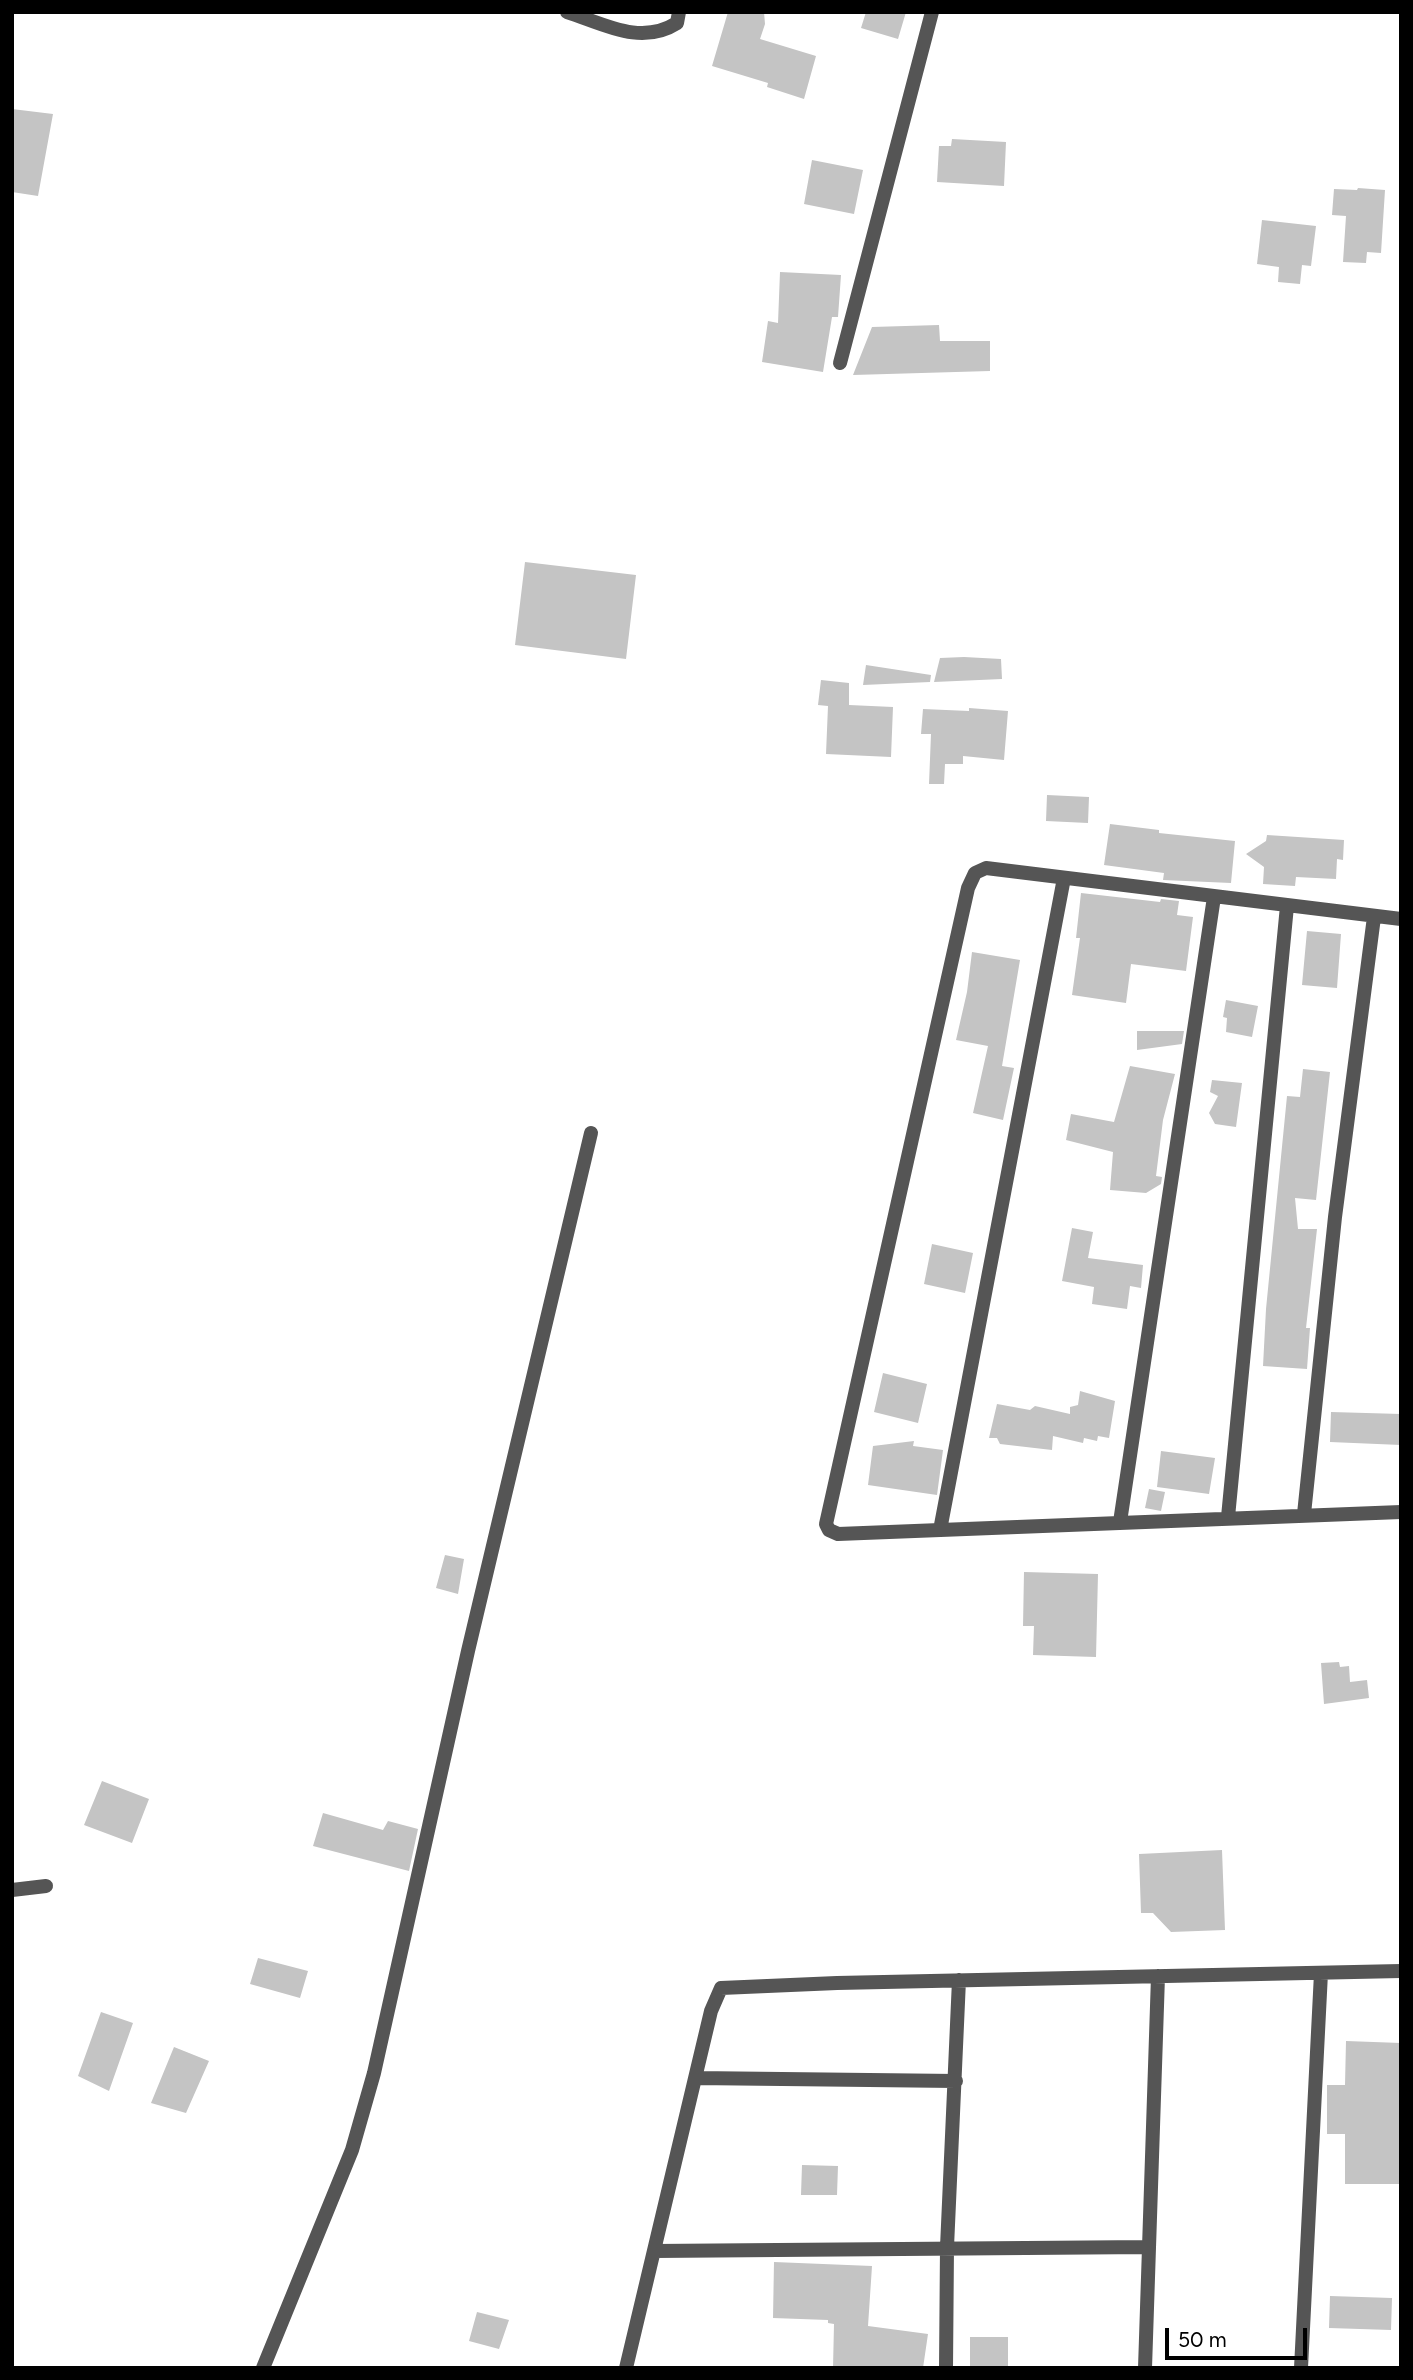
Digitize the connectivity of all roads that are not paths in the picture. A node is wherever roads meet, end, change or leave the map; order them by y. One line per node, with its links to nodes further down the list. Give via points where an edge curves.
1 (566, 12): 2 (street, via 643,36 662,33 677,23)
2 (679, 12)
3 (932, 12): 4 (street)
4 (840, 363)
5 (1064, 878): 6 (street); 15 (street); 15 (street, via 986,868 975,873 968,888 825,1524 838,1534)
6 (1214, 897): 7 (street); 14 (street)
7 (1287, 906): 8 (street); 13 (street)
8 (1374, 917): 9 (street); 12 (street, via 1335,1217)
9 (1401, 919)
10 (591, 1133): 27 (street, via 374,2073 352,2150)
11 (1401, 1512): 12 (street)
12 (1304, 1514): 13 (street)
13 (1228, 1517): 14 (street)
14 (1120, 1522): 15 (street)
15 (940, 1530)
16 (46, 1886): 17 (street)
17 (12, 1890)
18 (1401, 1971): 19 (street)
19 (1321, 1973): 20 (street); 31 (street)
20 (1158, 1976): 21 (street); 25 (street)
21 (959, 1980): 22 (street, via 722,1988 713,2002); 23 (street)
22 (695, 2078): 23 (street); 26 (street)
23 (956, 2081): 24 (street)
24 (947, 2247): 25 (street); 26 (street); 29 (street)
25 (1149, 2247): 30 (street)
26 (654, 2251): 28 (street)
27 (263, 2368)
28 (626, 2368)
29 (946, 2368)
30 (1145, 2368)
31 (1301, 2368)

